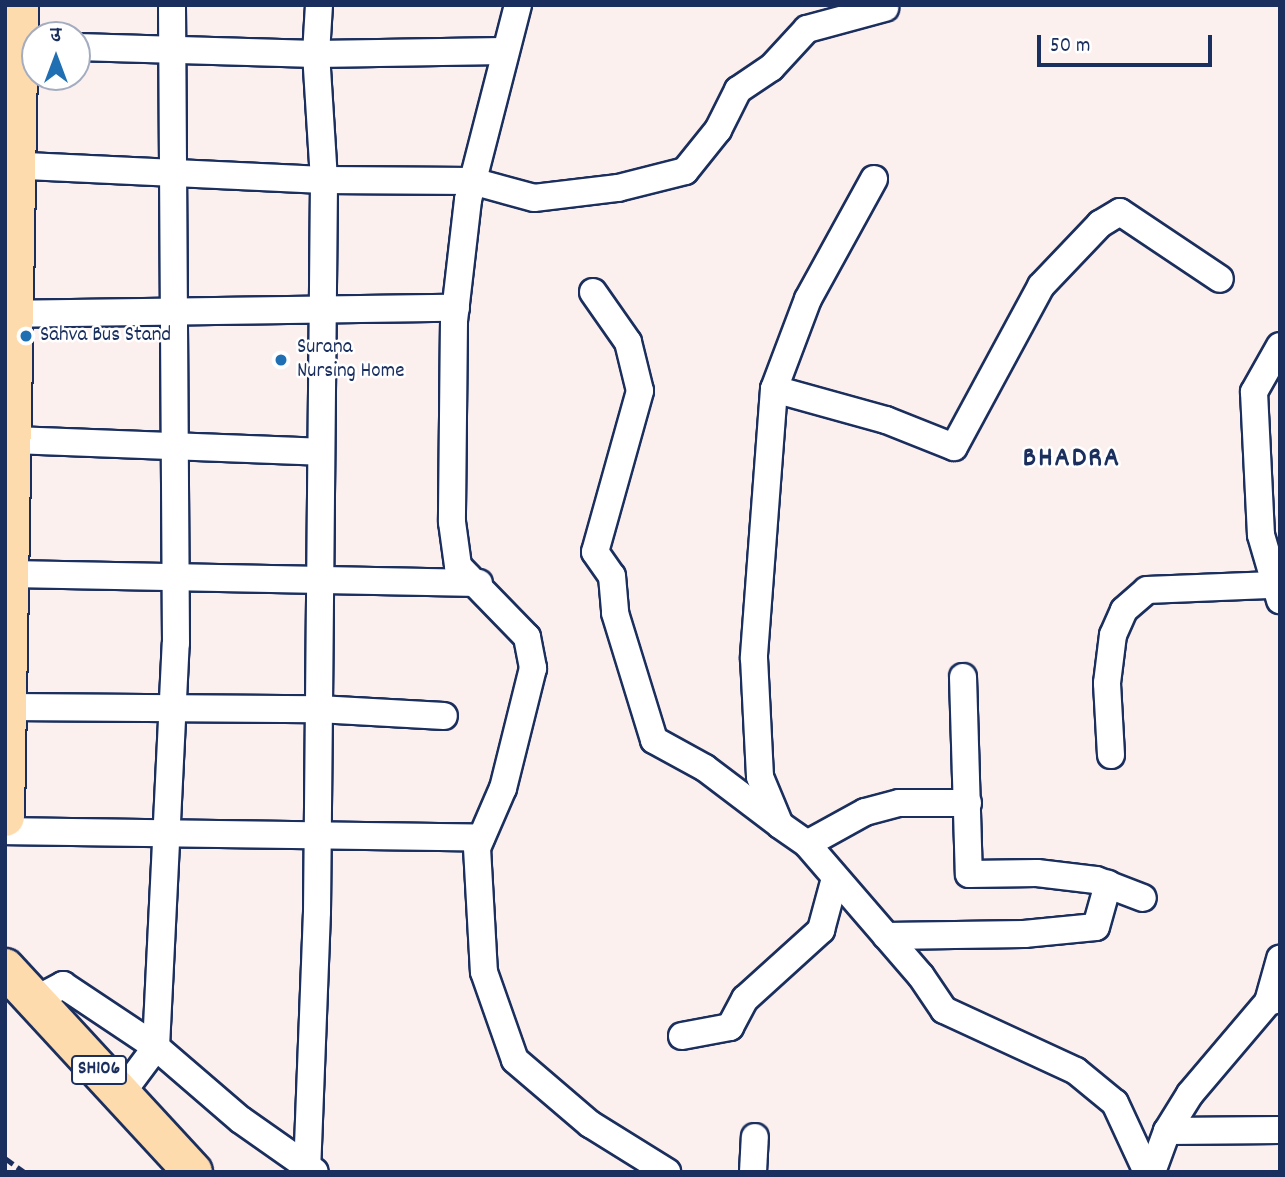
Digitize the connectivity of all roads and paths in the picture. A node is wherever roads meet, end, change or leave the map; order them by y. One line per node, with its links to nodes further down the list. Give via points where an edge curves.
1 (172, 5): 6 (street)
2 (319, 5): 8 (street)
3 (518, 5): 7 (street)
4 (885, 8): 14 (street, via 807,29 771,68 738,90 718,130 685,171 618,188 534,198)
5 (91, 47): 6 (street)
6 (173, 49): 8 (street); 11 (street)
7 (504, 51): 8 (street); 14 (street)
8 (316, 54): 13 (street)
9 (21, 91): 10 (main road)
10 (11, 165): 11 (street); 20 (main road)
11 (175, 173): 13 (street); 19 (street)
12 (874, 179): 22 (street, via 808,299)
13 (324, 180): 14 (street); 17 (street)
14 (472, 181): 18 (street)
15 (1220, 279): 22 (street, via 1120,212 1100,224 1041,285 954,447 886,420)
16 (593, 292): 39 (street, via 628,342 640,391 595,552 612,576 615,613 654,740 705,768)
17 (322, 308): 18 (street); 19 (street); 25 (street)
18 (456, 308): 29 (street, via 452,523 458,566)
19 (175, 310): 20 (street); 24 (street)
20 (10, 314): 23 (main road)
21 (1280, 346): 30 (street, via 1254,392 1261,535)
22 (774, 389): 39 (street, via 754,659 760,777)
23 (13, 440): 24 (street); 26 (main road)
24 (176, 449): 25 (street); 27 (street)
25 (320, 452): 28 (street)
26 (8, 574): 27 (street); 32 (main road)
27 (176, 577): 28 (street); 33 (street)
28 (319, 580): 29 (street); 34 (street)
29 (479, 583): 43 (street, via 527,637 533,668 503,788)
30 (1277, 592): 36 (street, via 1147,590 1124,610 1113,635 1107,683)
31 (963, 677): 37 (street)
32 (9, 707): 33 (street); 38 (main road)
33 (173, 707): 34 (street); 41 (street)
34 (318, 709): 35 (street); 42 (street)
35 (444, 716)
36 (1111, 755)
37 (968, 803): 44 (street, via 899,803 865,811); 46 (street, via 969,874 1037,873)
38 (5, 817)
39 (780, 825): 44 (street)
40 (5, 831): 41 (street)
41 (167, 833): 42 (street); 54 (street)
42 (317, 835): 43 (street); 59 (street)
43 (481, 838): 61 (street, via 477,860 484,972 515,1060 590,1124)
44 (807, 844): 45 (street)
45 (835, 878): 48 (street); 53 (street, via 821,930 745,999 730,1027)
46 (1108, 884): 47 (street); 48 (street, via 1097,927)
47 (1143, 898)
48 (886, 936): 63 (street, via 944,1010 1076,1071 1115,1102)
49 (1280, 959): 52 (street)
50 (5, 968): 51 (main road, SH106)
51 (35, 1000): 54 (street, via 63,985); 55 (main road, SH106)
52 (1274, 1000): 56 (street, via 1211,1067)
53 (682, 1036)
54 (156, 1047): 55 (street); 59 (street, via 241,1120)
55 (121, 1094): 60 (main road, SH106)
56 (1167, 1130): 57 (street); 64 (street)
57 (1280, 1130)
58 (755, 1138): 62 (street)
59 (310, 1170)
60 (193, 1172)
61 (667, 1172)
62 (753, 1172)
63 (1147, 1172)
64 (1153, 1172)

